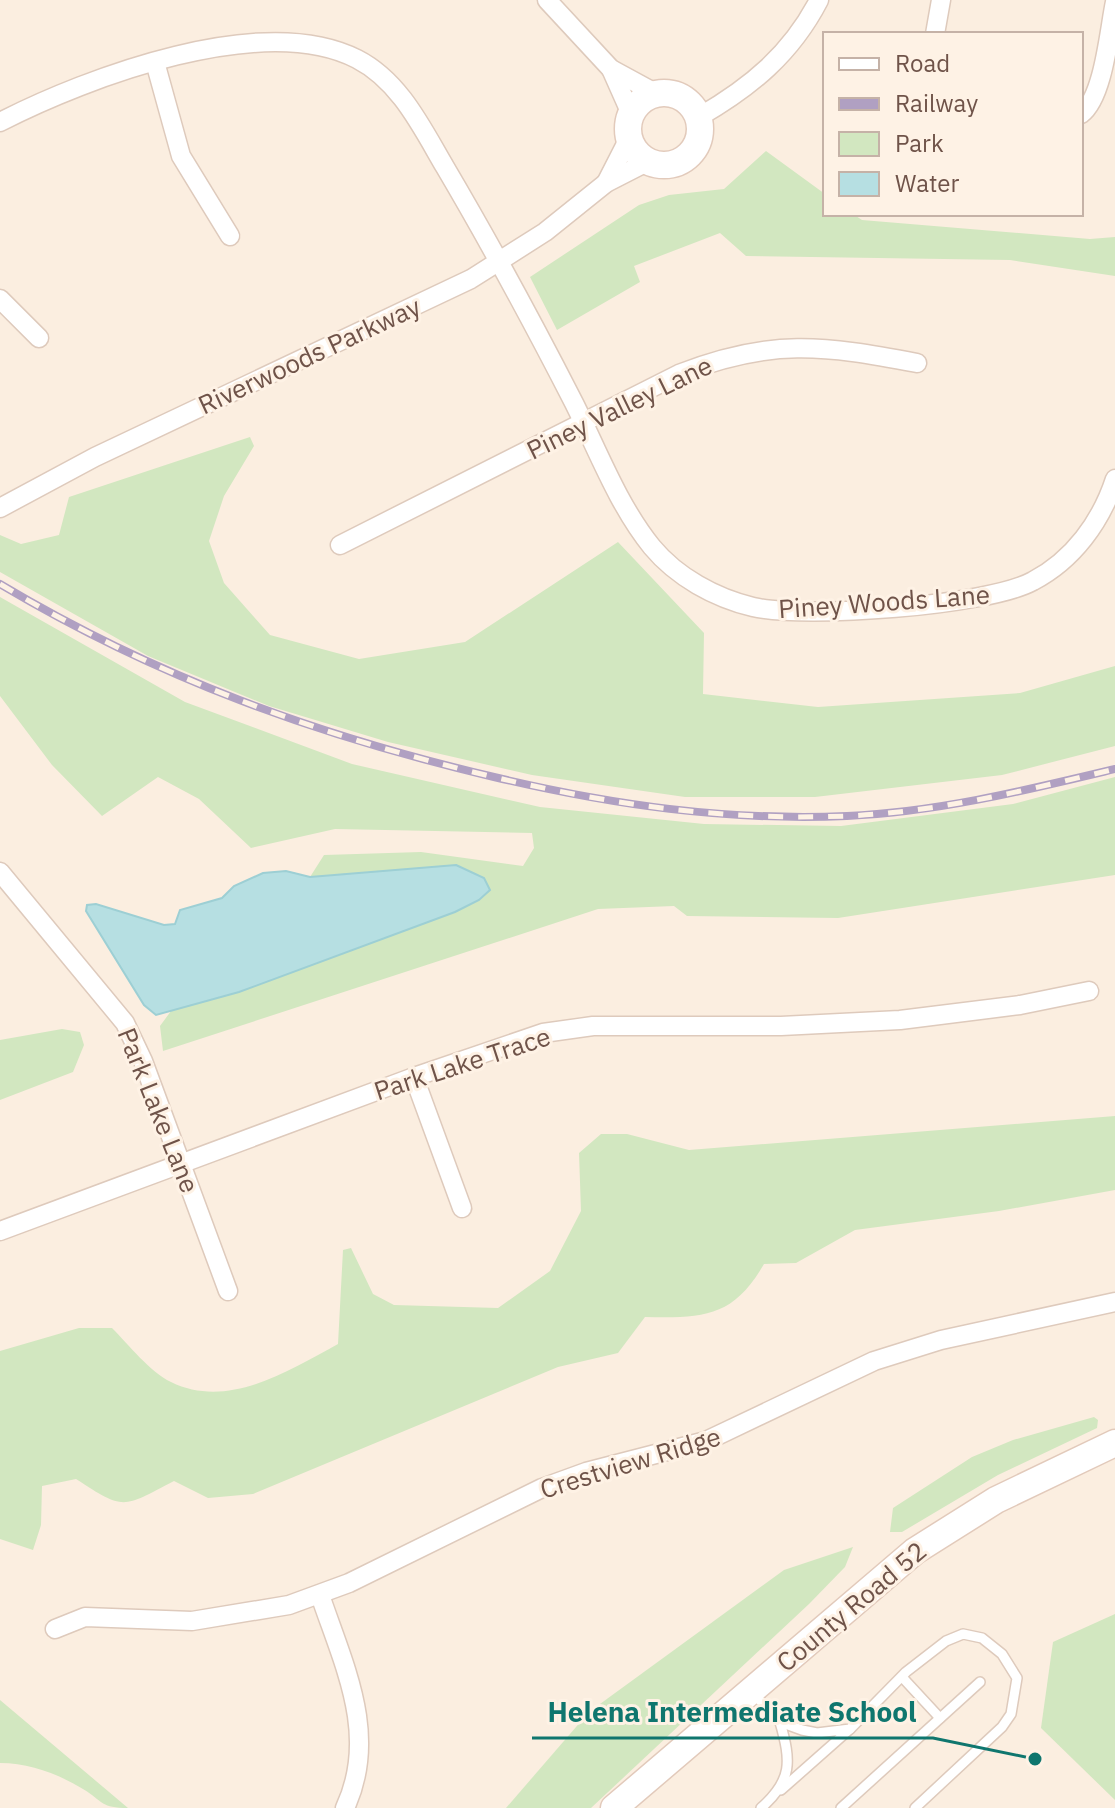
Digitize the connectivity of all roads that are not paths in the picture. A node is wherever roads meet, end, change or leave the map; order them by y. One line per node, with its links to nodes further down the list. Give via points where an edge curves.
1 (547, 0): 7 (street)
2 (819, 0): 10 (street, via 776,62)
3 (941, 0): 5 (street)
4 (1115, 2): 9 (street, via 1096,92)
5 (935, 32)
6 (155, 62): 11 (street, Piney Woods Lane, via 88,83); 15 (street, via 181,156); 16 (street, Piney Woods Lane, via 282,41 319,45 358,60 387,81 411,110)
7 (611, 69): 8 (street); 12 (street)
8 (657, 94): 10 (main road, via 682,97); 12 (main road, via 637,105)
9 (1083, 112)
10 (699, 117): 13 (main road, via 700,131 688,156 676,163)
11 (0, 122)
12 (630, 126): 13 (main road, via 637,152); 14 (street, Riverwoods Parkway)
13 (649, 161): 14 (street, Riverwoods Parkway)
14 (606, 183): 16 (street, Riverwoods Parkway)
15 (230, 236)
16 (501, 261): 20 (street, Piney Woods Lane); 22 (street, Riverwoods Parkway, via 108,450)
17 (0, 299): 18 (street)
18 (39, 338)
19 (917, 363): 20 (street, Piney Valley Lane, via 824,347 746,352 679,374)
20 (584, 423): 21 (street, Piney Woods Lane, via 631,516 669,565 727,599 786,612 966,600 1014,590 1051,569 1079,544 1102,512); 23 (street, Piney Valley Lane)
21 (1115, 479)
22 (0, 508)
23 (340, 545)
24 (0, 872): 27 (street, Park Lake Lane, via 125,1023)
25 (1089, 991): 26 (street, Park Lake Trace, via 900,1020 566,1029 520,1039)
26 (414, 1077): 27 (street, Park Lake Trace); 28 (street)
27 (181, 1163): 29 (street, Park Lake Trace); 30 (street, Park Lake Lane)
28 (462, 1208)
29 (0, 1231)
30 (228, 1291)
31 (1115, 1302): 33 (street, Crestview Ridge, via 941,1340 874,1361 706,1441 542,1488)
32 (1111, 1448): 37 (main road, County Road 52, via 948,1526 884,1574)
33 (320, 1595): 34 (street, Crestview Ridge, via 224,1618 159,1622 85,1617); 42 (street, via 355,1696 361,1731 359,1765)
34 (55, 1629)
35 (902, 1677): 38 (lane); 40 (lane); 46 (lane, via 946,1641 963,1634 982,1638 1002,1654 1017,1678 1014,1705 1002,1727)
36 (980, 1682): 38 (lane)
37 (751, 1690): 39 (lane); 43 (main road, County Road 52)
38 (940, 1718): 45 (lane)
39 (780, 1722): 40 (lane, via 817,1733); 41 (lane, via 787,1754)
40 (850, 1729): 41 (lane)
41 (781, 1790): 44 (lane)
42 (345, 1808)
43 (614, 1808)
44 (761, 1808)
45 (841, 1808)
46 (915, 1808)

